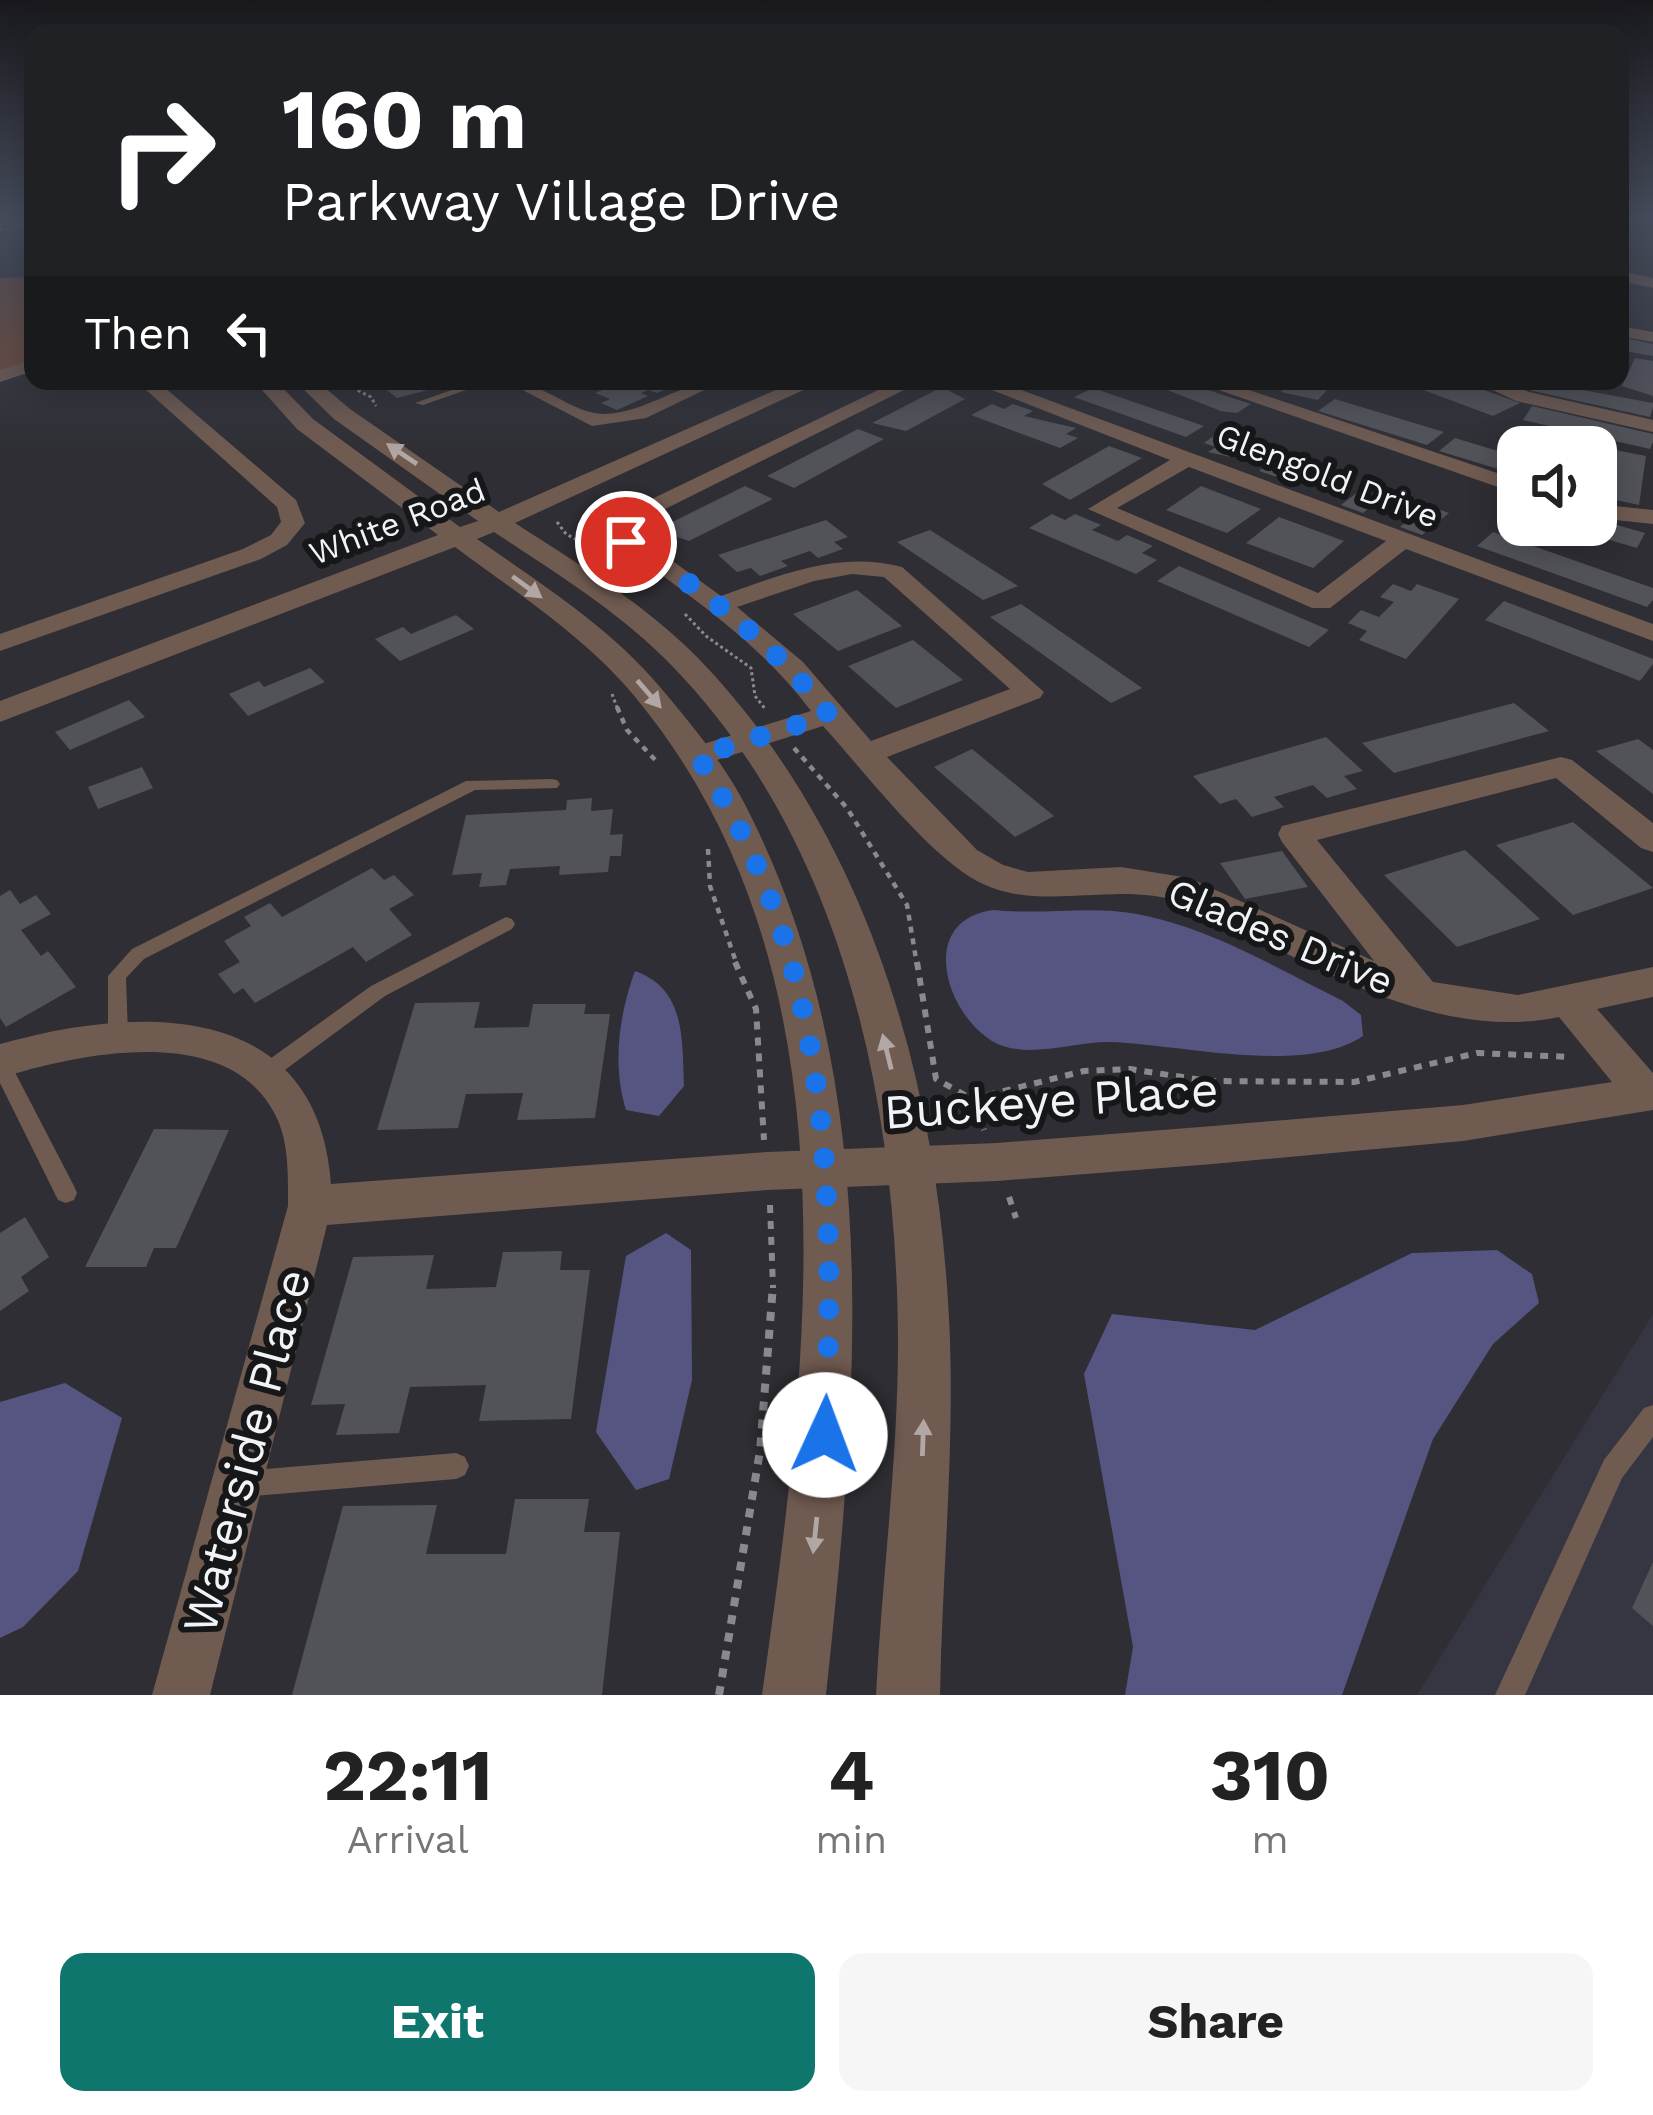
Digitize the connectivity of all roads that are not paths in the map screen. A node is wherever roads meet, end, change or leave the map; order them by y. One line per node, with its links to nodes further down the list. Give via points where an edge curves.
1 (156, 390): 24 (street, via 288,505 293,524 252,554)
2 (273, 390): 19 (street, via 305,424)
3 (315, 390): 18 (street, one-way to 3)
4 (459, 390): 12 (lane)
5 (533, 390): 6 (street, via 592,420 638,415)
6 (693, 390)
7 (793, 390): 18 (street, White Road)
8 (893, 390): 21 (street, via 618,521 615,530)
9 (1004, 390): 14 (street, Glengold Drive)
10 (1259, 390): 15 (street)
11 (1506, 390): 13 (street)
12 (419, 403)
13 (1653, 426)
14 (1189, 458): 20 (street, Glengold Drive); 20 (street, via 1099,509 1321,603)
15 (1497, 479)
16 (1617, 513): 17 (street)
17 (1653, 517)
18 (497, 522): 19 (street, White Road); 27 (street, via 660,638)
19 (458, 537): 25 (street, White Road); 29 (street, one-way to 29, via 595,638 651,694)
20 (1404, 539): 23 (street, Glengold Drive)
21 (718, 605): 26 (street, via 793,668); 28 (street, via 873,564 893,572 1030,692)
22 (0, 607): 24 (street)
23 (1653, 634)
24 (10, 639)
25 (0, 712)
26 (829, 715): 27 (street); 28 (street)
27 (752, 740): 29 (street); 40 (street, one-way to 27, via 846,917)
28 (866, 754): 34 (street, Glades Drive, via 965,858 993,875 1028,884 1121,879 1189,891)
29 (686, 767): 41 (street, via 748,847 774,914 801,1009)
30 (552, 784): 36 (lane, via 472,785 138,954 117,976)
31 (1653, 840): 34 (street, via 1561,767 1294,834)
32 (506, 924): 38 (lane, via 379,991)
33 (1653, 982): 35 (street, Glades Drive)
34 (1422, 995): 35 (street, Glades Drive, via 1517,1010)
35 (1568, 1000): 39 (street)
36 (118, 1034): 37 (street, via 49,1044); 38 (street, via 219,1048)
37 (0, 1062): 42 (lane)
38 (267, 1072): 43 (street, Waterside Place, via 294,1109 308,1155)
39 (1650, 1094): 40 (street, Buckeye Place, via 1463,1123)
40 (912, 1166): 41 (street, Buckeye Place); 49 (street, one-way to 40, via 923,1440)
41 (824, 1167): 43 (street, Buckeye Place); 48 (street, one-way to 48, via 831,1295 825,1435)
42 (66, 1193)
43 (310, 1206): 46 (street, Waterside Place)
44 (1653, 1417): 50 (lane, via 1613,1469)
45 (456, 1466): 46 (lane)
46 (240, 1484): 47 (street, Waterside Place)
47 (182, 1695)
48 (794, 1695)
49 (908, 1695)
50 (1510, 1695)

